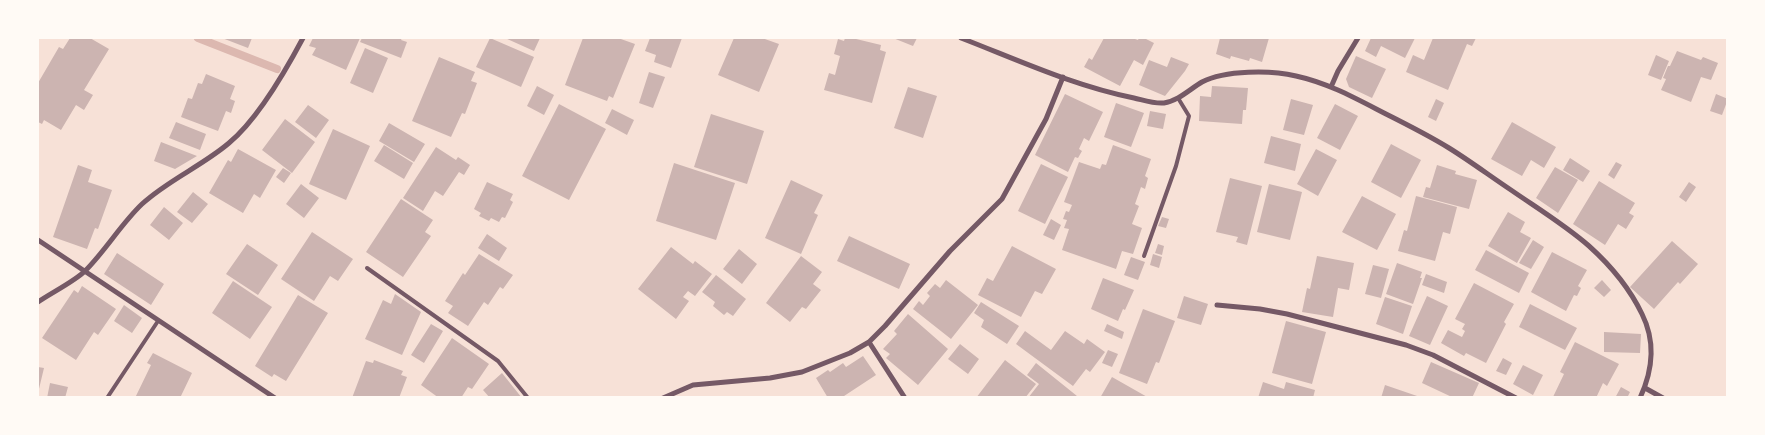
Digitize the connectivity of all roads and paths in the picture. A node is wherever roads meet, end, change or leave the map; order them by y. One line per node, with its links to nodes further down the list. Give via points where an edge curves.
1 (303, 38): 10 (street, via 288,67 244,129 215,154 170,181 141,205)
2 (962, 38): 4 (street)
3 (1358, 38): 5 (street)
4 (1063, 77): 6 (street, via 1095,89 1154,102 1165,103); 14 (street, via 1046,119 1002,199 950,251)
5 (1331, 87): 6 (street, via 1292,75 1229,74 1214,76); 15 (street, via 1448,147 1589,246 1623,284 1642,314 1651,338 1652,364)
6 (1178, 98): 8 (lane, via 1190,116)
7 (38, 240): 10 (street)
8 (1144, 256)
9 (367, 268): 18 (lane, via 491,355)
10 (85, 272): 11 (street); 13 (street)
11 (38, 302)
12 (1216, 305): 21 (street, via 1273,312 1406,345 1433,355)
13 (158, 321): 16 (lane); 17 (street)
14 (869, 342): 19 (street, via 802,372 693,385); 20 (street)
15 (1645, 388): 22 (street); 23 (street)
16 (107, 398)
17 (275, 398)
18 (528, 398)
19 (663, 398)
20 (905, 398)
21 (1516, 398)
22 (1640, 398)
23 (1663, 398)

